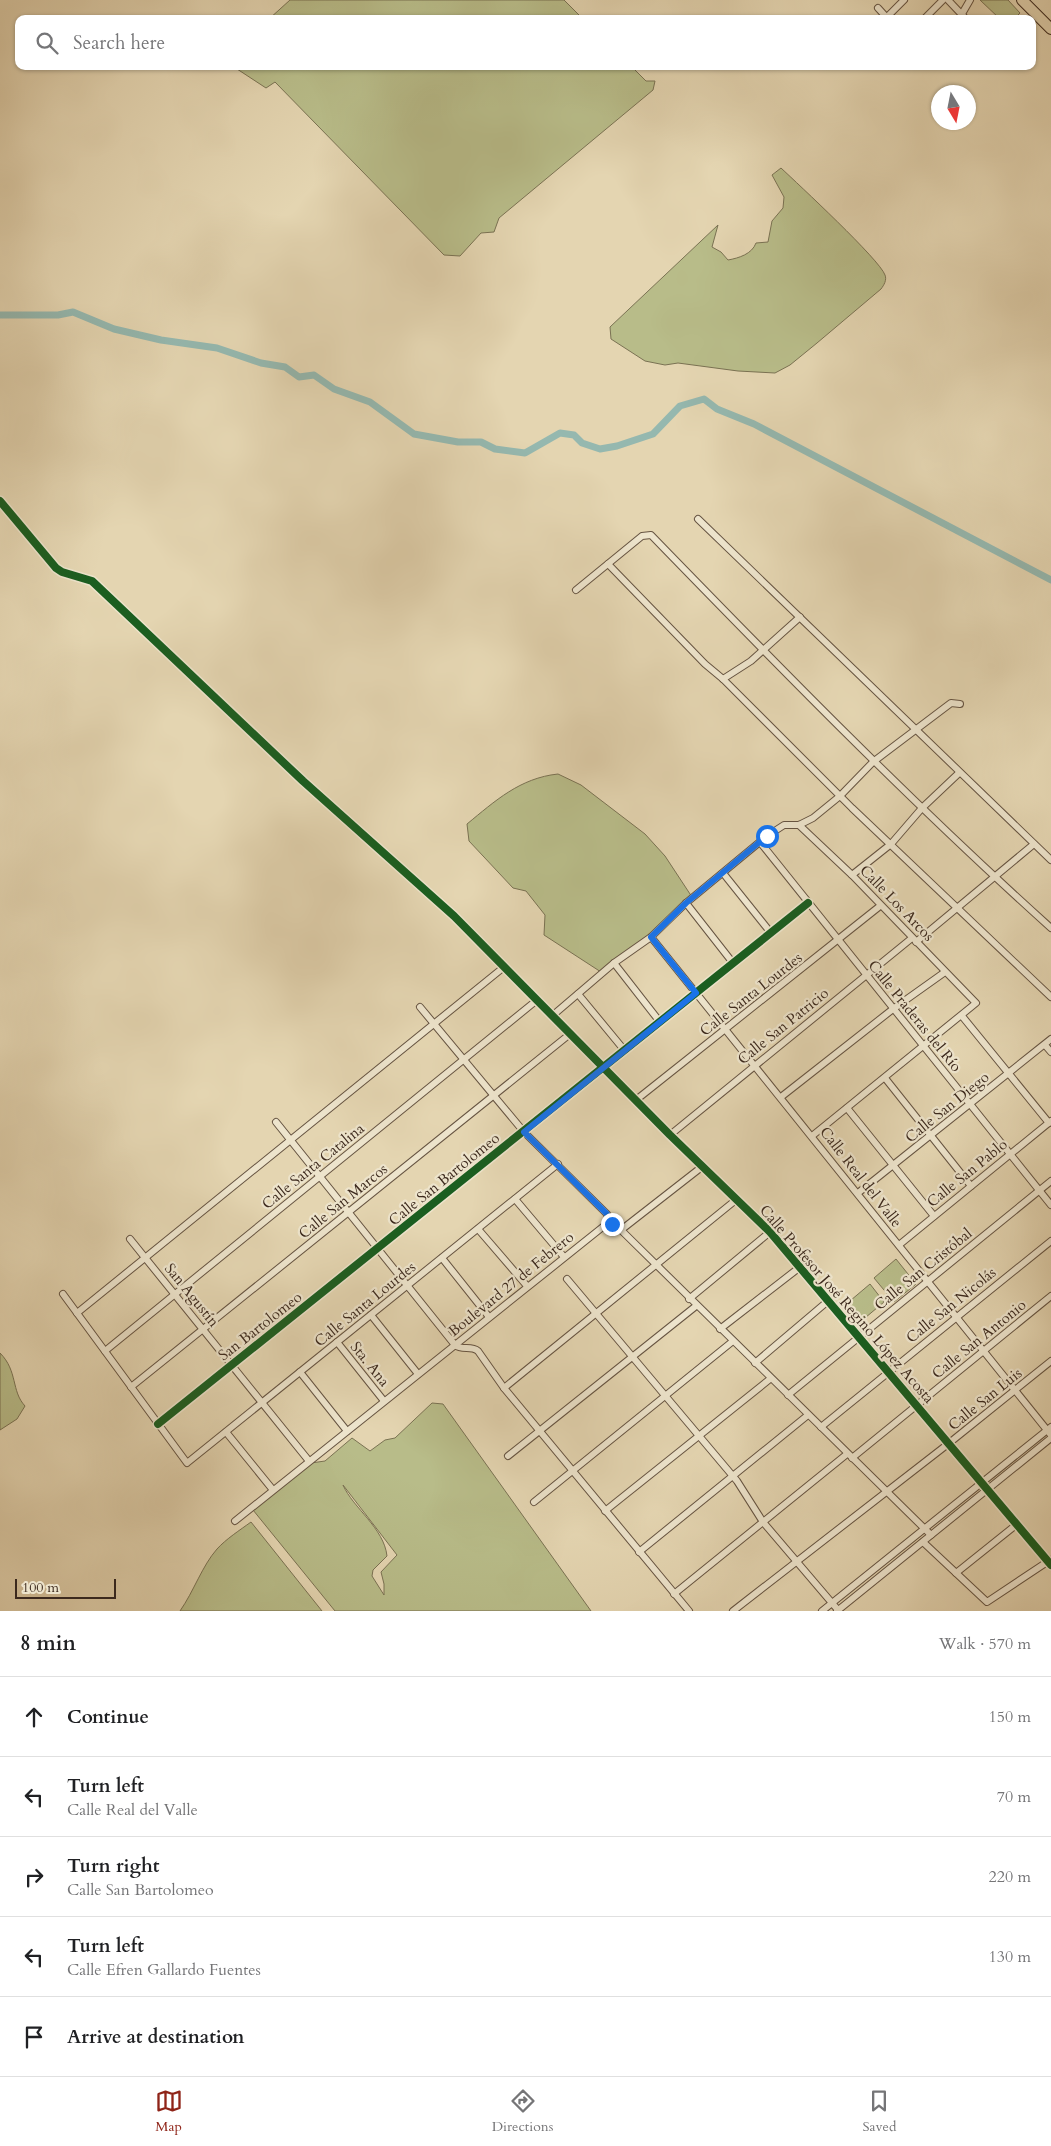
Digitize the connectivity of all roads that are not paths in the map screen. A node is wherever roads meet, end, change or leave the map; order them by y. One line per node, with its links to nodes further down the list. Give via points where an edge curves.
1 (904, 0): 8 (street)
2 (943, 0): 9 (street)
3 (948, 0): 10 (street)
4 (970, 0): 11 (street)
5 (1022, 0): 12 (main road)
6 (878, 8): 7 (street)
7 (885, 15)
8 (891, 15)
9 (928, 15)
10 (960, 15)
11 (964, 15)
12 (1051, 29)
13 (0, 501): 45 (street, Calle Profesor José Regino López Acosta, via 56,568 92,581 304,781 454,916)
14 (698, 519): 17 (street)
15 (608, 564): 16 (street); 18 (street, via 642,536 651,536); 19 (street, via 705,664)
16 (576, 590)
17 (800, 617): 18 (street); 21 (street)
18 (763, 650): 19 (street); 22 (street)
19 (724, 679): 24 (street)
20 (960, 704): 21 (street, via 951,703)
21 (917, 729): 22 (street); 23 (street)
22 (874, 762): 24 (street); 25 (street)
23 (959, 773): 25 (street); 29 (street)
24 (840, 796): 26 (street); 28 (street)
25 (922, 808): 28 (street); 33 (street)
26 (799, 825): 27 (street, via 784,825); 32 (street, Calle Los Arcos)
27 (760, 842): 31 (street); 35 (street, Calle Praderas del Río)
28 (891, 844): 32 (street); 37 (street)
29 (1034, 844): 30 (street); 33 (street, Calle San Patricio)
30 (1051, 860)
31 (723, 873): 34 (street); 39 (street)
32 (852, 875): 36 (street, Calle Los Arcos)
33 (995, 878): 37 (street, Calle San Patricio); 38 (street)
34 (686, 903): 40 (street); 44 (street)
35 (808, 903): 39 (street, Calle San Bartolomeo); 42 (street, Calle Praderas del Río)
36 (880, 906): 41 (street, Calle Los Arcos); 42 (street, Calle Santa Lourdes)
37 (958, 908): 41 (street, Calle San Patricio); 50 (street)
38 (1051, 928)
39 (771, 933): 44 (street, Calle San Bartolomeo)
40 (651, 937): 43 (street); 48 (street, Calle Real del Valle)
41 (914, 940): 46 (street, Calle Los Arcos); 47 (street, Calle San Patricio)
42 (838, 941): 47 (street, Calle Praderas del Río); 58 (street, Calle Santa Lourdes)
43 (614, 964): 49 (street); 56 (street)
44 (733, 964): 48 (street, Calle San Bartolomeo)
45 (504, 967): 51 (street, Calle Profesor José Regino López Acosta); 57 (street)
46 (945, 972): 53 (street); 55 (street, Calle Los Arcos, via 975,1002)
47 (866, 975): 53 (street, Calle Praderas del Río); 66 (street, Calle San Patricio)
48 (696, 993): 56 (street, Calle San Bartolomeo); 58 (street, Calle Real del Valle)
49 (578, 994): 54 (street); 63 (street)
50 (1051, 997)
51 (537, 1000): 54 (street, Calle Profesor José Regino López Acosta); 65 (street, Calle Santa Catalina)
52 (420, 1007): 57 (street)
53 (894, 1009): 62 (street, Calle Praderas del Río); 71 (street)
54 (552, 1016): 59 (street, Calle Profesor José Regino López Acosta)
55 (962, 1016): 62 (street); 68 (street)
56 (660, 1022): 63 (street, Calle San Bartolomeo)
57 (434, 1023): 65 (street); 81 (street)
58 (726, 1030): 66 (street, Calle Real del Valle); 72 (street, Calle Santa Lourdes)
59 (570, 1034): 67 (street, Calle Profesor José Regino López Acosta); 70 (street, Calle San Marcos)
60 (1051, 1040): 61 (street, Calle San Diego)
61 (1044, 1045): 64 (street); 68 (street, Calle San Diego)
62 (924, 1046): 69 (street); 73 (street, Calle Praderas del Río)
63 (624, 1051): 67 (street, Calle San Bartolomeo)
64 (1051, 1052)
65 (463, 1060): 70 (street); 86 (street, Calle Santa Catalina)
66 (755, 1065): 71 (street, Calle Real del Valle); 78 (street, Calle San Patricio)
67 (604, 1068): 72 (street, Calle Profesor José Regino López Acosta); 77 (street, Calle San Bartolomeo)
68 (1009, 1073): 73 (street, Calle San Diego); 76 (street)
69 (885, 1078): 74 (street); 79 (street)
70 (493, 1096): 77 (street); 94 (street, Calle San Marcos)
71 (781, 1097): 80 (street, Calle Real del Valle)
72 (636, 1100): 78 (street, Calle Profesor José Regino López Acosta)
73 (971, 1104): 79 (street, Calle San Diego); 82 (street, Calle Praderas del Río)
74 (847, 1108): 80 (street); 85 (street)
75 (276, 1122): 81 (street)
76 (1050, 1122): 82 (street, Calle San Pablo)
77 (524, 1132): 83 (street); 103 (street, Calle San Bartolomeo)
78 (670, 1135): 84 (street, Calle Profesor José Regino López Acosta)
79 (931, 1135): 85 (street, Calle San Diego); 88 (street)
80 (812, 1136): 90 (street, Calle Real del Valle)
81 (291, 1141): 86 (street); 104 (street)
82 (1010, 1154): 88 (street, Calle San Pablo); 89 (street, Calle Praderas del Río)
83 (558, 1164): 91 (street, Calle Santa Lourdes); 96 (street, via 607,1214)
84 (703, 1166): 92 (street, Calle Profesor José Regino López Acosta); 98 (street)
85 (893, 1166): 90 (street, Calle San Diego); 95 (street)
86 (320, 1177): 94 (street); 114 (street, Calle Santa Catalina)
87 (1051, 1181): 89 (street, Calle San Cristóbal)
88 (971, 1186): 95 (street, Calle San Pablo)
89 (1039, 1191): 93 (street, Calle Praderas del Río); 110 (street, Calle San Cristóbal)
90 (858, 1193): 102 (street, Calle Real del Valle)
91 (515, 1199): 97 (street, Calle Santa Lourdes); 105 (street)
92 (737, 1199): 99 (street, Calle Profesor José Regino López Acosta); 107 (street)
93 (1051, 1205)
94 (348, 1212): 103 (street); 124 (street, Calle San Marcos)
95 (934, 1216): 102 (street, Calle San Pablo)
96 (609, 1222): 98 (street); 105 (street, Boulevard 27 de Febrero)
97 (478, 1229): 106 (street, Calle Santa Lourdes); 112 (street)
98 (621, 1230): 107 (street)
99 (770, 1232): 108 (street, Calle Profesor José Regino López Acosta); 116 (street)
100 (130, 1239): 104 (street, San Agustín)
101 (1051, 1241): 123 (street, Calle San Nicolás)
102 (899, 1244): 110 (street, Calle Real del Valle)
103 (378, 1250): 111 (street); 135 (street, San Bartolomeo)
104 (146, 1257): 114 (street, San Agustín); 119 (street)
105 (564, 1257): 112 (street, Boulevard 27 de Febrero)
106 (442, 1258): 111 (street, Calle Santa Lourdes); 122 (street)
107 (656, 1266): 116 (street); 120 (street)
108 (800, 1267): 117 (street, Calle Profesor José Regino López Acosta); 125 (street)
109 (567, 1279): 120 (street)
110 (926, 1282): 123 (street, Calle Real del Valle); 126 (street, Calle San Cristóbal)
111 (407, 1286): 121 (street, Calle Santa Lourdes); 129 (street)
112 (527, 1286): 122 (street, Boulevard 27 de Febrero)
113 (63, 1294): 119 (street)
114 (176, 1294): 124 (street, San Agustín); 130 (street, Calle Santa Catalina)
115 (1051, 1296): 131 (street, Calle San Antonio)
116 (689, 1299): 118 (street)
117 (828, 1301): 126 (street, Calle Profesor José Regino López Acosta); 134 (street)
118 (696, 1306): 125 (street); 132 (street)
119 (77, 1313): 130 (street)
120 (597, 1313): 132 (street); 141 (street)
121 (371, 1315): 128 (street, Calle Santa Lourdes); 138 (street)
122 (489, 1316): 129 (street, Boulevard 27 de Febrero)
123 (956, 1318): 131 (street, Calle Real del Valle); 137 (street, Calle San Nicolás)
124 (204, 1329): 135 (street, San Agustín); 140 (street, Calle San Marcos)
125 (720, 1329): 127 (street)
126 (859, 1337): 137 (street, Calle Profesor José Regino López Acosta); 143 (street, Calle San Cristóbal)
127 (733, 1341): 134 (street); 144 (street)
128 (337, 1342): 136 (street, Calle Santa Lourdes); 145 (street, Sta. Ana)
129 (455, 1344): 138 (street, Boulevard 27 de Febrero); 141 (street, via 459,1348 478,1351)
130 (105, 1351): 140 (street)
131 (983, 1352): 142 (street, Calle Real del Valle); 147 (street, Calle San Antonio)
132 (633, 1356): 144 (street); 152 (street)
133 (1051, 1361): 142 (street, Calle San Luis)
134 (754, 1363): 139 (street)
135 (233, 1365): 146 (street, San Agustín); 149 (street, San Bartolomeo)
136 (300, 1372): 146 (street, Calle Santa Lourdes); 151 (street)
137 (888, 1372): 147 (street, Calle Profesor José Regino López Acosta); 150 (street, Calle San Nicolás)
138 (418, 1374): 145 (street, Boulevard 27 de Febrero)
139 (770, 1378): 143 (street); 155 (street)
140 (132, 1387): 149 (street)
141 (504, 1388): 152 (street)
142 (1015, 1390): 154 (street, Calle Real del Valle); 156 (street, Calle San Luis)
143 (788, 1395): 148 (street)
144 (666, 1397): 155 (street); 160 (street)
145 (384, 1401): 151 (street, Boulevard 27 de Febrero)
146 (262, 1402): 153 (street, Calle Santa Lourdes); 159 (street, San Agustín)
147 (916, 1406): 156 (street, Calle Profesor José Regino López Acosta); 158 (street, Calle San Antonio)
148 (808, 1415): 150 (street); 161 (street)
149 (158, 1424): 153 (street, Calle Santa Lourdes, via 187,1463)
150 (821, 1427): 158 (street)
151 (347, 1431): 159 (street, Boulevard 27 de Febrero)
152 (539, 1431): 157 (street); 160 (street)
153 (226, 1432): 163 (street)
154 (1050, 1432): 162 (street); 164 (street)
155 (700, 1436): 161 (street); 167 (street)
156 (948, 1444): 162 (street, Calle Profesor José Regino López Acosta); 165 (street, Calle San Luis)
157 (508, 1456)
158 (849, 1456): 165 (street); 169 (street, Calle San Antonio)
159 (309, 1461): 163 (street, Boulevard 27 de Febrero)
160 (573, 1471): 166 (street); 167 (street)
161 (732, 1478): 169 (street); 174 (street)
162 (981, 1484): 164 (street, Calle Profesor José Regino López Acosta); 171 (street)
163 (273, 1490): 168 (street, Boulevard 27 de Febrero)
164 (987, 1490): 170 (street, Calle Profesor José Regino López Acosta); 172 (street)
165 (886, 1492): 171 (street); 175 (street, Calle San Luis)
166 (534, 1502)
167 (604, 1511): 174 (street)
168 (235, 1520)
169 (763, 1522): 175 (street); 178 (street, Calle San Antonio)
170 (1016, 1524): 176 (street, Calle Profesor José Regino López Acosta); 177 (street)
171 (924, 1530): 172 (street); 179 (street)
172 (931, 1535): 173 (street)
173 (923, 1542): 177 (street); 183 (street)
174 (639, 1552): 178 (street)
175 (796, 1560): 179 (street); 181 (street, Calle San Luis)
176 (1050, 1562): 177 (street, via 989,1602 985,1602)
177 (956, 1573)
178 (674, 1594): 180 (street)
179 (832, 1603): 182 (street); 183 (street)
180 (689, 1611)
181 (733, 1611)
182 (822, 1611)
183 (837, 1611)

